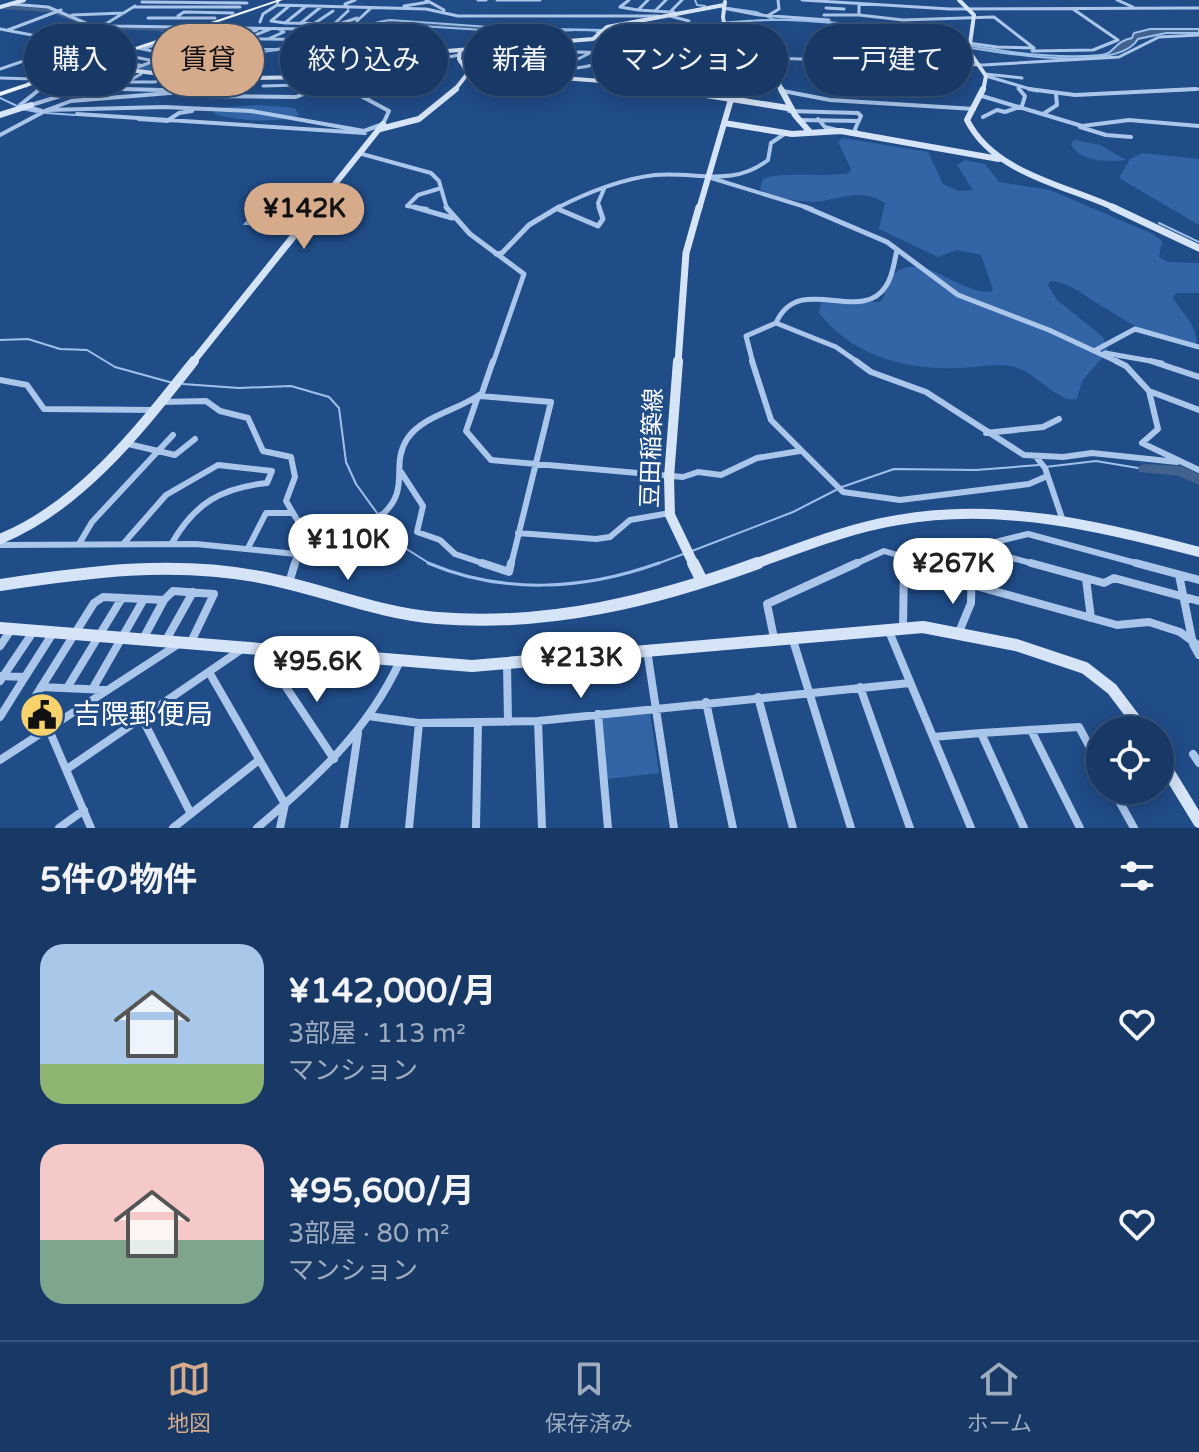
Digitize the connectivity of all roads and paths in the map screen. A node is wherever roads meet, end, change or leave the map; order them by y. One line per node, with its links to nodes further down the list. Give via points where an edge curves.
1 (355, 0): 48 (street, via 345,4)
2 (478, 0): 3 (street)
3 (486, 0)
4 (497, 0): 19 (street)
5 (540, 0): 20 (street)
6 (629, 0): 49 (street, via 620,7)
7 (648, 0): 49 (street)
8 (666, 0): 50 (street)
9 (682, 0): 61 (street)
10 (778, 0): 62 (street, via 779,9)
11 (802, 0): 24 (street)
12 (856, 0): 31 (street)
13 (959, 0): 41 (street)
14 (1117, 0): 45 (street)
15 (21, 1): 26 (street); 26 (street)
16 (230, 1): 22 (street); 23 (street); 35 (street)
17 (428, 1): 18 (street); 30 (street); 58 (street, via 451,11)
18 (439, 1)
19 (504, 1): 20 (street)
20 (522, 1)
21 (279, 2): 27 (street); 75 (street); 85 (main road)
22 (144, 3): 34 (street); 55 (street); 56 (street)
23 (247, 3)
24 (829, 3): 31 (street); 40 (street)
25 (725, 4): 61 (street); 62 (street)
26 (4, 5): 46 (street)
27 (290, 6): 28 (street); 77 (street, via 271,21)
28 (306, 6): 29 (street); 77 (street)
29 (322, 6): 47 (street); 48 (street)
30 (404, 6)
31 (858, 6): 32 (street); 64 (street)
32 (881, 6): 37 (street); 65 (street)
33 (114, 7): 54 (street)
34 (163, 7): 35 (street); 69 (street)
35 (222, 7): 36 (street); 60 (street)
36 (240, 7)
37 (916, 7): 38 (street); 72 (street)
38 (939, 7): 41 (street); 68 (street)
39 (371, 8): 48 (street); 58 (street); 88 (street)
40 (826, 8): 43 (street); 63 (street)
41 (967, 8): 44 (street); 66 (street)
42 (1199, 8): 45 (street)
43 (844, 9)
44 (1073, 9): 45 (street); 104 (street, via 1118,40 1077,52)
45 (1136, 9)
46 (61, 10): 59 (street); 96 (street)
47 (317, 10): 51 (street); 78 (street)
48 (348, 10): 51 (street); 87 (street); 87 (street, via 364,11 354,21)
49 (638, 10): 50 (street)
50 (656, 10): 61 (street)
51 (333, 11): 86 (street)
52 (176, 12): 53 (street)
53 (184, 12): 60 (street); 70 (street)
54 (105, 13): 55 (street); 59 (street)
55 (124, 13): 81 (street)
56 (134, 13)
57 (233, 13): 60 (street)
58 (448, 14): 61 (street)
59 (72, 15): 80 (street)
60 (215, 15): 71 (street)
61 (668, 15): 74 (street); 79 (street); 89 (street)
62 (769, 15): 67 (street)
63 (824, 15): 64 (street); 67 (street)
64 (859, 15): 65 (street)
65 (888, 16): 72 (street)
66 (974, 16): 68 (street); 91 (street); 104 (street, via 994,17 1034,48)
67 (788, 17): 73 (street)
68 (948, 17): 72 (street)
69 (148, 18): 70 (street); 90 (street)
70 (176, 18): 71 (street); 76 (street)
71 (208, 18): 84 (street)
72 (927, 18)
73 (829, 20)
74 (689, 21)
75 (260, 22)
76 (169, 23): 82 (street); 83 (street)
77 (286, 23): 78 (street); 94 (street)
78 (301, 23): 86 (street)
79 (675, 23)
80 (92, 24)
81 (106, 24)
82 (165, 24)
83 (184, 24)
84 (201, 24)
85 (203, 24)
86 (318, 24)
87 (334, 24)
88 (358, 24)
89 (637, 24)
90 (136, 25)
91 (972, 26)
92 (264, 28): 93 (street)
93 (272, 28): 94 (street); 99 (street, via 284,32); 99 (street, via 246,39)
94 (279, 28)
95 (0, 30): 96 (street)
96 (6, 30): 97 (street)
97 (24, 34)
98 (1199, 35): 124 (street, via 1159,37 1119,57)
99 (268, 39): 100 (street)
100 (280, 39)
101 (152, 44): 105 (main road)
102 (152, 46): 105 (street)
103 (972, 47): 104 (street)
104 (993, 47)
105 (141, 48): 106 (main road); 107 (street)
106 (136, 49)
107 (152, 50)
108 (464, 54): 112 (street)
109 (576, 54): 110 (street)
110 (589, 54): 116 (street); 118 (street)
111 (972, 54): 124 (street)
112 (459, 55): 113 (street); 114 (street); 115 (street); 121 (street)
113 (448, 56)
114 (464, 56)
115 (448, 57)
116 (592, 58)
117 (788, 58): 124 (street)
118 (576, 60)
119 (24, 61): 128 (street)
120 (152, 61): 123 (street)
121 (464, 63)
122 (136, 65): 123 (street)
123 (143, 65): 126 (street)
124 (978, 65): 132 (street)
125 (592, 67): 127 (street)
126 (136, 68)
127 (576, 68)
128 (0, 69)
129 (136, 73): 130 (street)
130 (141, 74): 131 (street); 138 (street, via 127,82)
131 (152, 75)
132 (985, 75): 135 (street); 140 (street); 156 (street)
133 (464, 77): 180 (street, via 434,111 402,128)
134 (0, 78): 136 (street)
135 (1022, 78)
136 (24, 79)
137 (576, 79): 159 (street)
138 (152, 82)
139 (24, 87): 144 (main road)
140 (1018, 88): 146 (street); 162 (street, via 1026,99)
141 (1199, 89): 143 (street, via 1112,96)
142 (788, 92): 163 (street, via 820,100)
143 (1082, 93): 146 (street); 160 (street)
144 (0, 94)
145 (152, 94): 157 (street)
146 (1056, 94): 169 (street, via 1057,105)
147 (33, 96): 166 (street, via 22,108)
148 (61, 96): 161 (street)
149 (226, 96): 165 (street)
150 (262, 96): 151 (street)
151 (299, 96)
152 (360, 96): 158 (street)
153 (369, 96): 158 (street)
154 (732, 96): 159 (street, 豆田稲築線)
155 (784, 96): 167 (street)
156 (982, 96): 162 (street); 163 (street)
157 (122, 97): 166 (street, via 74,99)
158 (367, 99): 180 (street, via 389,111)
159 (732, 100): 167 (street); 177 (street, 豆田稲築線)
160 (1094, 103)
161 (31, 105): 170 (street)
162 (1022, 106): 168 (street); 169 (street)
163 (974, 108): 168 (street); 190 (street, via 967,120 970,130)
164 (208, 109): 165 (street); 166 (street); 175 (street, via 181,112)
165 (215, 109): 180 (street)
166 (44, 110): 175 (street); 187 (street)
167 (788, 110): 174 (street); 176 (street, via 839,110 858,113)
168 (990, 112): 171 (street)
169 (1044, 114): 173 (street); 178 (street)
170 (0, 115)
171 (983, 117)
172 (818, 119): 174 (street); 176 (street); 182 (street)
173 (1036, 119)
174 (797, 120): 181 (street)
175 (167, 121): 180 (street)
176 (859, 121): 184 (street)
177 (724, 123): 183 (street); 191 (street, 豆田稲築線)
178 (1077, 125): 179 (street, via 1129,120); 185 (street)
179 (1199, 126)
180 (380, 129): 189 (street)
181 (809, 131): 182 (street); 183 (street)
182 (841, 131): 184 (street)
183 (786, 133): 191 (street, via 771,143 768,160 752,175)
184 (857, 134): 190 (street)
185 (1109, 136): 186 (street); 188 (street)
186 (1131, 137)
187 (0, 139)
188 (1117, 144)
189 (362, 154): 192 (street, via 426,171 439,181); 208 (street)
190 (999, 159): 198 (street)
191 (708, 177): 193 (street, via 646,176); 199 (street, via 812,209); 222 (street, 豆田稲築線, via 682,279)
192 (438, 189): 196 (street); 196 (street, via 418,195 407,206)
193 (604, 189): 194 (street); 195 (street, via 598,203 601,224)
194 (558, 209): 195 (street); 200 (street)
195 (579, 218): 197 (street)
196 (456, 219): 200 (street)
197 (572, 223)
198 (1199, 248)
199 (897, 250): 201 (street, via 880,294 858,300 792,301); 203 (street, via 958,295)
200 (496, 254): 207 (street, via 524,277)
201 (776, 323): 211 (street, via 836,347 871,372 926,392); 216 (street, via 750,332 745,340 764,407)
202 (1199, 347): 203 (street, via 1135,329)
203 (1094, 351): 204 (street, via 1161,363); 206 (street, via 1132,369)
204 (1199, 377)
205 (0, 380): 208 (street, via 27,385 44,409)
206 (1149, 391): 209 (street); 218 (street, via 1147,399 1159,423 1142,443)
207 (478, 396): 219 (street, via 466,431 491,460); 219 (street, via 551,402); 220 (street, via 415,429)
208 (158, 406): 214 (street); 224 (street, via 206,401 220,411 248,418 260,448 291,457 295,477 284,494)
209 (1199, 410)
210 (1059, 419): 211 (street, via 1043,427)
211 (986, 433): 217 (street)
212 (173, 435): 215 (street)
213 (195, 439): 215 (street, via 175,455)
214 (124, 443): 215 (street); 228 (street, via 51,515)
215 (158, 451): 231 (street)
216 (800, 451): 222 (street, via 757,458 721,475); 223 (street, via 834,487 850,495 941,499 1039,483)
217 (1037, 458): 218 (street, via 1092,453); 223 (street)
218 (1177, 462): 221 (street)
219 (535, 464): 222 (street); 227 (street)
220 (399, 469): 227 (street, via 423,506 417,532 440,540 455,554 509,572); 235 (street, via 402,487 389,509)
221 (1199, 470)
222 (669, 477): 225 (street, 豆田稲築線)
223 (1045, 477): 226 (street)
224 (290, 513): 233 (street, via 266,513); 235 (street, via 299,523)
225 (670, 514): 227 (street, via 630,520 610,537 596,539); 239 (street, 豆田稲築線)
226 (1063, 521): 234 (street); 239 (street, via 985,514 899,519)
227 (518, 533)
228 (0, 542): 231 (street)
229 (124, 543): 230 (street); 230 (street, via 166,495 218,465 272,471 267,483 235,485 207,497); 231 (street)
230 (172, 543): 233 (street)
231 (78, 544)
232 (972, 547): 236 (street, via 1028,534); 237 (street); 242 (street)
233 (248, 548): 235 (street)
234 (1199, 552)
235 (296, 554): 240 (street)
236 (1179, 575): 238 (street); 244 (street)
237 (1086, 579): 244 (street, via 1104,583 1114,578); 249 (street)
238 (1199, 580)
239 (702, 581): 240 (street, via 650,599 583,612 469,619 383,610)
240 (289, 583): 241 (street, via 179,567 117,568)
241 (0, 585)
242 (972, 585): 249 (street); 256 (street)
243 (193, 592): 247 (street, via 173,591); 264 (street); 265 (street, via 214,594)
244 (1185, 597): 248 (street); 250 (street)
245 (122, 598): 246 (street); 258 (street, via 97,600); 259 (street)
246 (144, 599): 247 (street); 260 (street)
247 (164, 600): 263 (street)
248 (1199, 601)
249 (1091, 618): 266 (street, via 1117,625 1149,622 1180,632)
250 (1189, 620): 251 (street); 266 (street)
251 (1199, 623)
252 (903, 628): 254 (street); 256 (street); 262 (street, via 904,557 884,551 767,604)
253 (5, 629): 255 (street); 267 (street)
254 (888, 629): 261 (street); 277 (street)
255 (33, 632): 257 (street); 276 (street)
256 (959, 632): 289 (street, via 1086,668)
257 (53, 633): 258 (street); 275 (street)
258 (74, 634): 259 (street); 278 (street)
259 (98, 636): 260 (street); 280 (street)
260 (122, 637): 263 (street); 281 (street)
261 (792, 637): 262 (street); 283 (street)
262 (774, 638): 270 (street)
263 (143, 639): 264 (street)
264 (166, 640): 265 (street)
265 (187, 642): 268 (street); 282 (street)
266 (1196, 645): 271 (street)
267 (0, 646)
268 (247, 646): 269 (street); 274 (street)
269 (286, 650): 272 (street); 302 (street, via 276,672)
270 (647, 650): 273 (street); 286 (street)
271 (1199, 655)
272 (400, 661): 273 (street); 288 (street)
273 (507, 664): 293 (street)
274 (209, 672): 291 (street); 304 (street)
275 (25, 677): 276 (street); 290 (street)
276 (1, 678)
277 (910, 683): 279 (street); 300 (street)
278 (41, 687): 280 (street); 296 (street, via 35,697)
279 (860, 687): 283 (street); 326 (street)
280 (67, 688): 281 (street)
281 (93, 688): 282 (street)
282 (107, 690): 296 (street)
283 (809, 691): 284 (street); 325 (street)
284 (758, 697): 285 (street); 324 (street)
285 (706, 702): 286 (street); 323 (street)
286 (656, 708): 287 (street); 322 (street)
287 (598, 714): 292 (street); 321 (street)
288 (368, 716): 294 (street); 298 (street)
289 (1133, 716)
290 (0, 717)
291 (142, 718): 305 (street); 310 (street)
292 (538, 721): 293 (street); 320 (street)
293 (508, 722): 295 (street)
294 (419, 723): 295 (street); 318 (street)
295 (478, 724): 319 (street)
296 (49, 729): 303 (street); 305 (street)
297 (1031, 730): 299 (street); 301 (street, via 1079,727); 329 (street)
298 (358, 733): 302 (street); 317 (street)
299 (981, 733): 300 (street); 328 (street)
300 (933, 737): 327 (street)
301 (1086, 740)
302 (334, 759): 307 (street)
303 (0, 760)
304 (259, 760): 307 (street); 310 (street)
305 (67, 769): 309 (street)
306 (1174, 781): 311 (street)
307 (285, 804): 315 (street); 316 (street)
308 (1121, 804): 330 (street)
309 (84, 810): 312 (street); 313 (street)
310 (191, 814): 314 (street)
311 (1199, 822)
312 (59, 828)
313 (91, 828)
314 (173, 828)
315 (257, 828)
316 (280, 828)
317 (344, 828)
318 (409, 828)
319 (476, 828)
320 (542, 828)
321 (608, 828)
322 (674, 828)
323 (733, 828)
324 (793, 828)
325 (851, 828)
326 (910, 828)
327 (971, 828)
328 (1024, 828)
329 (1080, 828)
330 (1134, 828)

